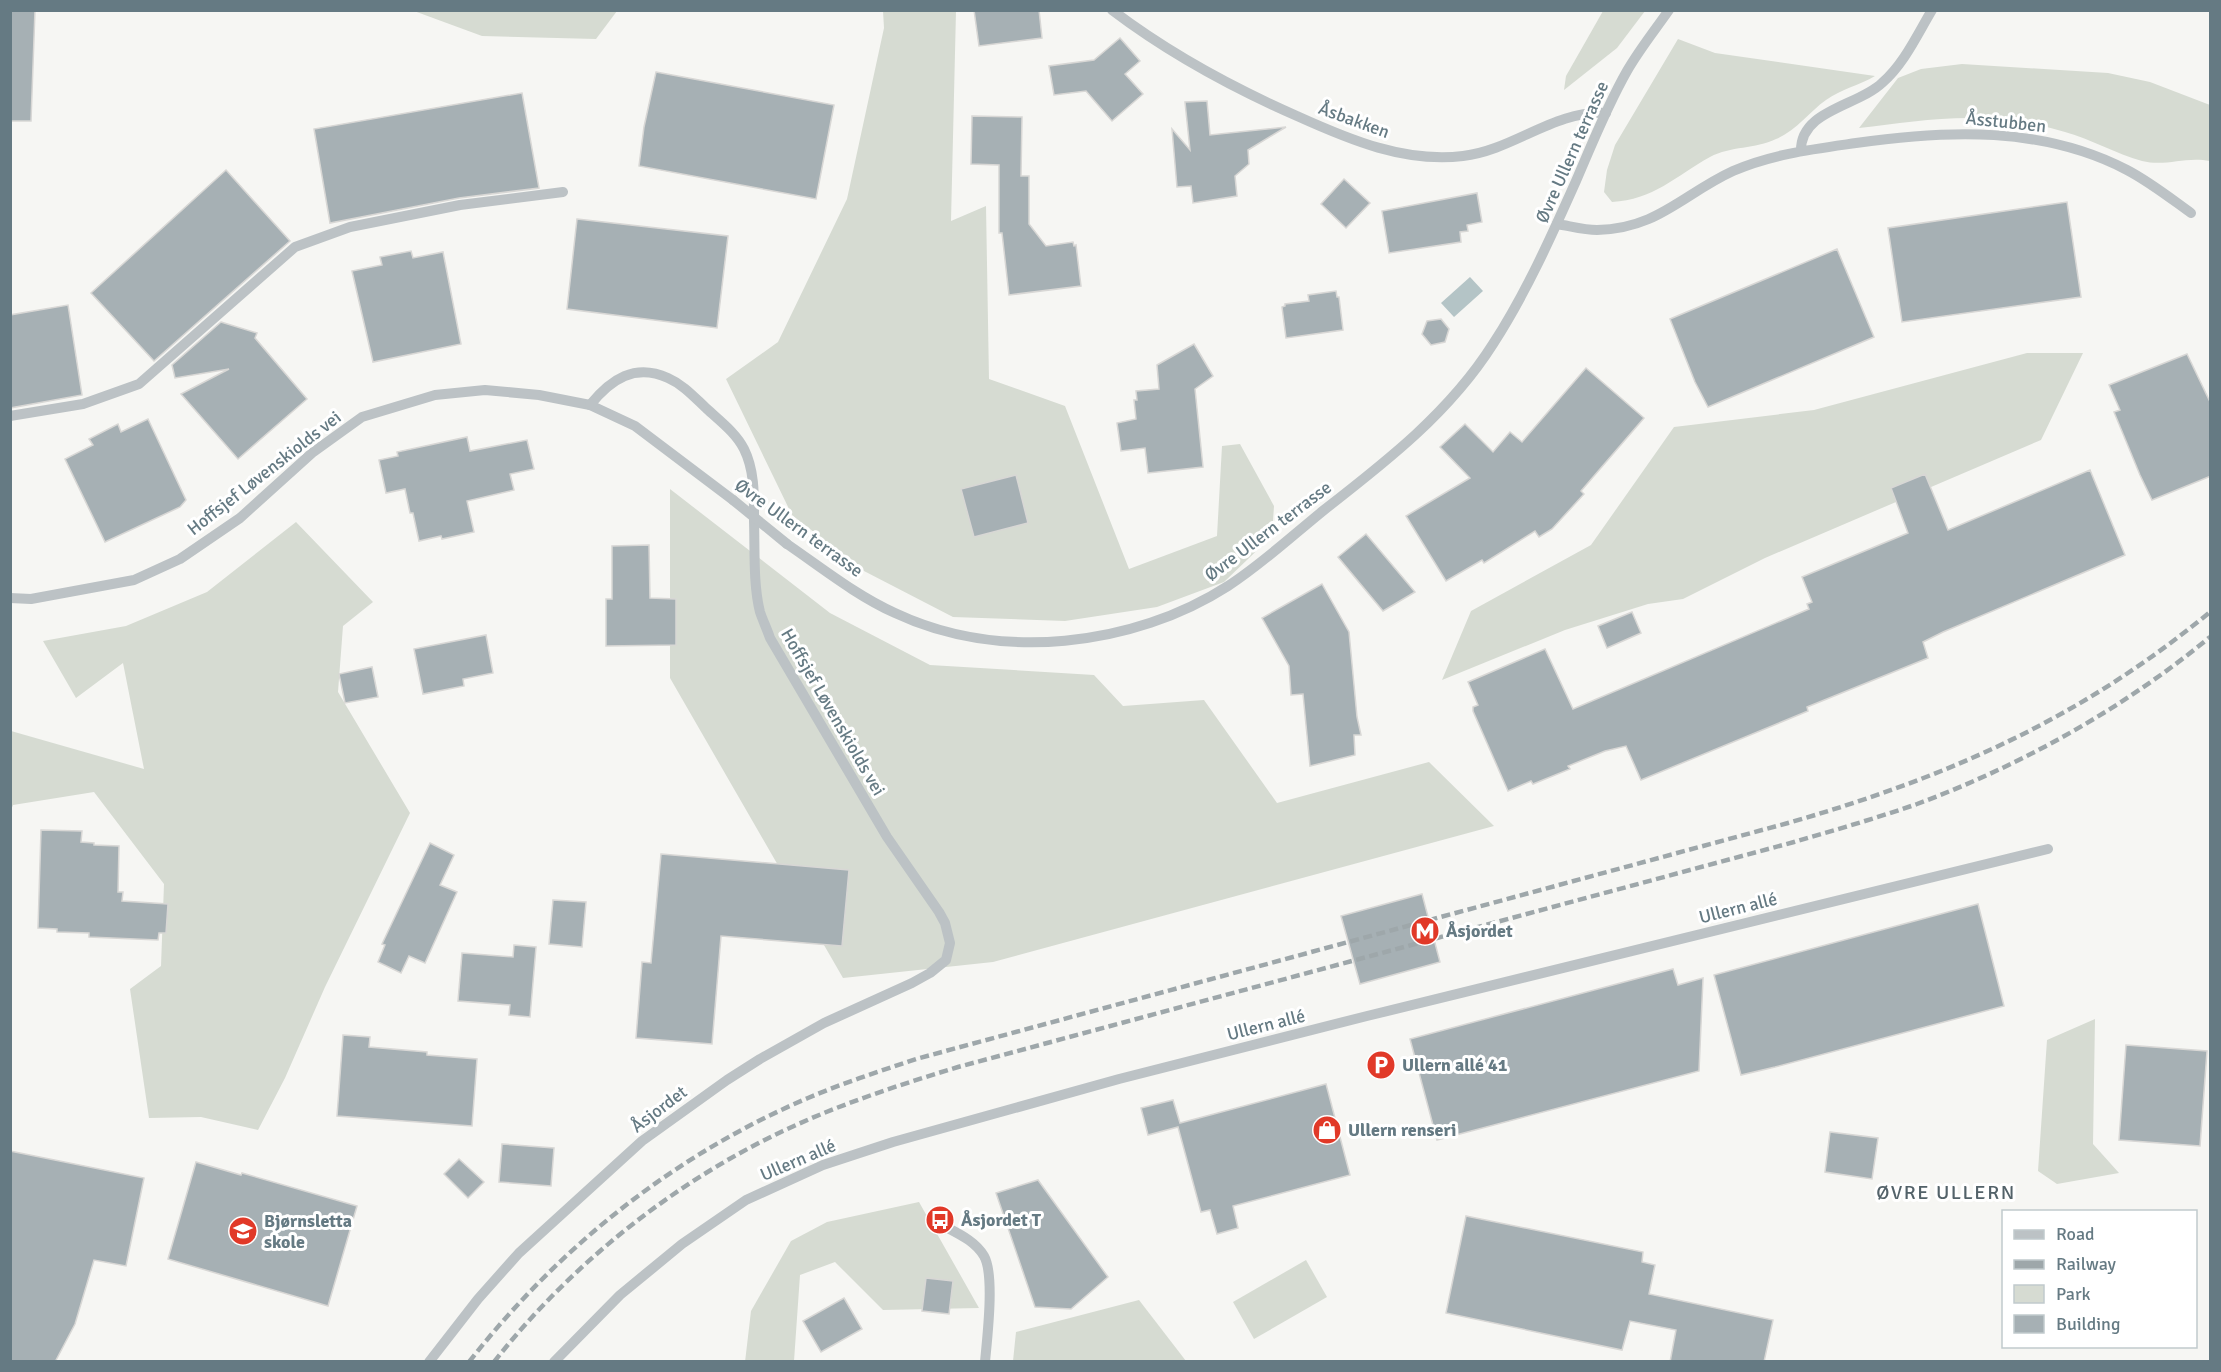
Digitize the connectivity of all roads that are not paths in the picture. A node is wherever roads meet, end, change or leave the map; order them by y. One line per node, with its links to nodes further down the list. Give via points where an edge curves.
1 (1112, 10): 4 (street, Åsbakken, via 1179,57 1259,99 1389,151 1440,158 1466,156 1512,142 1569,116)
2 (1669, 10): 4 (street, Øvre Ullern terrasse, via 1628,69)
3 (1932, 10): 5 (street, via 1891,74 1871,92 1805,130)
4 (1606, 112): 8 (street, Øvre Ullern terrasse)
5 (1801, 151): 7 (street, Åsstubben, via 1952,133 2030,139 2093,155 2127,170); 8 (street, Åsstubben, via 1732,172 1639,224 1595,230)
6 (563, 192): 10 (street, via 459,205 350,227 295,247 139,384 83,404)
7 (2191, 213)
8 (1557, 224): 9 (street, Øvre Ullern terrasse, bridge, via 1491,348 1418,434 1229,585 1166,617 1108,634 1043,642 1006,641 972,637 895,614 787,544 634,426)
9 (590, 405): 11 (street, Hoffsjef Løvenskiolds vei, via 484,390 435,395 362,417 312,453 240,518 180,559 134,580 31,598); 13 (street, Hoffsjef Løvenskiolds vei, via 604,387 629,374 644,371 661,375 678,382 740,442 753,476 756,576 760,610 770,638 887,837 939,912)
10 (10, 416)
11 (10, 598)
12 (2048, 849): 16 (street, Ullern allé, via 1119,1079 823,1165 746,1200 682,1244 620,1295)
13 (950, 943): 15 (street, Åsjordet, via 946,960 930,973 824,1023 760,1059 642,1142 519,1253)
14 (944, 1226): 17 (street, via 971,1241 985,1257 990,1296)
15 (429, 1362)
16 (554, 1362)
17 (985, 1362)

